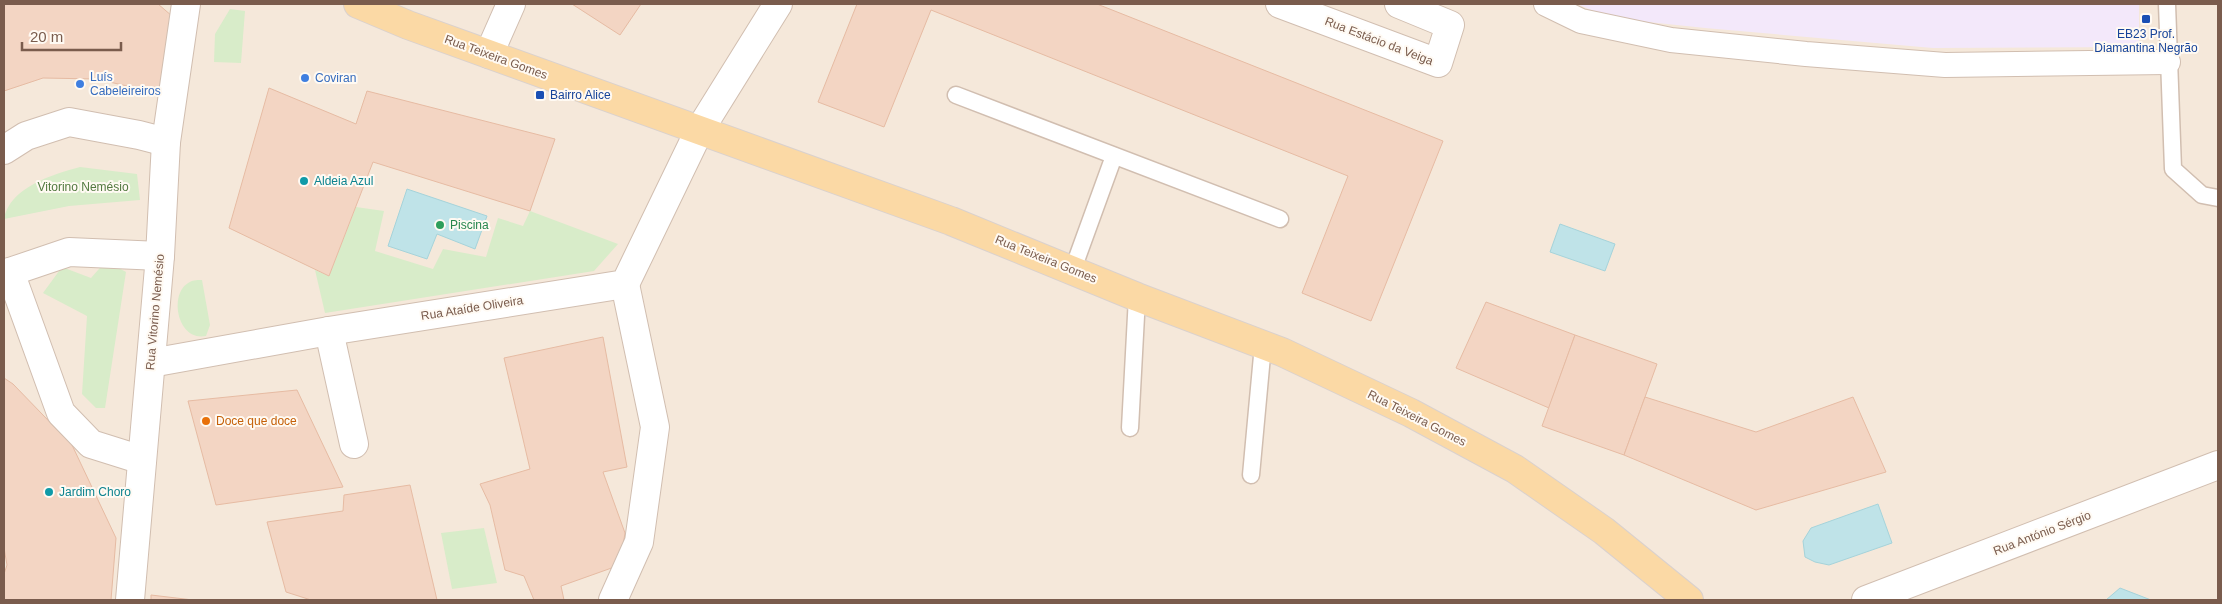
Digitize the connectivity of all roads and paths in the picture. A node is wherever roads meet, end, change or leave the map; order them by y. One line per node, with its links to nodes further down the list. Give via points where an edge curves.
1 (205, 4): 10 (street)
2 (358, 4): 11 (main road, Rua Teixeira Gomes)
3 (511, 4): 11 (street)
4 (778, 4): 14 (street)
5 (1334, 4): 9 (street, Rua Estácio da Veiga)
6 (1399, 4): 9 (street, Rua Estácio da Veiga, via 1450,25 1438,64)
7 (1546, 4): 12 (street, via 1580,21 1671,40 1806,54 1945,65)
8 (2167, 4): 12 (lane)
9 (1283, 5)
10 (185, 14): 15 (street, Rua Vitorino Nemésio)
11 (489, 54): 14 (main road, Rua Teixeira Gomes)
12 (2168, 62): 18 (lane, via 2173,169 2202,195)
13 (956, 96): 17 (lane)
14 (699, 131): 21 (main road, Rua Teixeira Gomes, via 951,220); 23 (street)
15 (166, 142): 16 (street, via 69,122 26,136); 20 (street, Rua Vitorino Nemésio)
16 (4, 150)
17 (1114, 156): 19 (lane); 21 (lane)
18 (2218, 198)
19 (1280, 219)
20 (160, 256): 22 (street, via 69,252); 27 (street, Rua Vitorino Nemésio)
21 (1073, 269): 24 (main road, Rua Teixeira Gomes)
22 (7, 273): 30 (street, via 61,413 92,444)
23 (626, 284): 25 (street, Rua Ataíde Oliveira); 34 (street, via 656,427 639,542)
24 (1137, 296): 26 (main road, Rua Teixeira Gomes); 28 (lane)
25 (329, 331): 27 (street, Rua Ataíde Oliveira); 29 (street)
26 (1263, 345): 32 (lane); 35 (main road, Rua Teixeira Gomes, via 1411,413 1515,469 1604,531)
27 (151, 363): 30 (street, Rua Vitorino Nemésio)
28 (1130, 428)
29 (354, 444)
30 (142, 460): 33 (street, Rua Vitorino Nemésio)
31 (2218, 465): 36 (street, Rua António Sérgio)
32 (1251, 475)
33 (130, 600)
34 (613, 600)
35 (1689, 600)
36 (1866, 600)

